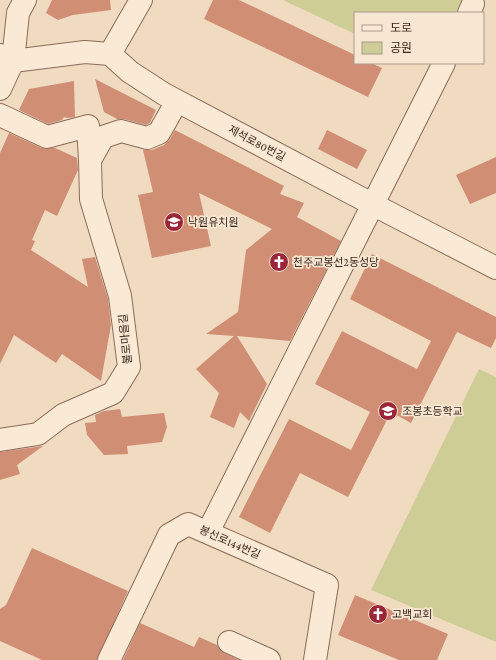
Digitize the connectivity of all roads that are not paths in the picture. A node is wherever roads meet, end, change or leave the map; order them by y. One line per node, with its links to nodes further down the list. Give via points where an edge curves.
1 (25, 0): 4 (street, via 18,13)
2 (141, 0): 3 (street)
3 (110, 54): 4 (street, via 85,52); 7 (street, 제석로80번길, via 130,72)
4 (6, 58): 6 (street)
5 (443, 64): 10 (street)
6 (0, 89)
7 (177, 100): 9 (street, via 159,133 147,138 121,130 103,137); 10 (street, 제석로80번길)
8 (0, 115): 9 (street, 불로마을길, via 47,137 88,126)
9 (90, 160): 12 (street, 불로마을길, via 91,199 120,296 129,367 113,393 63,415 38,434)
10 (372, 204): 11 (street, 제석로80번길); 13 (street)
11 (496, 268)
12 (0, 440)
13 (208, 532): 15 (street, 봉선로144번길, via 188,524 169,535); 17 (street, 봉선로144번길, via 327,585)
14 (229, 642): 16 (street)
15 (109, 660)
16 (269, 660)
17 (315, 660)

